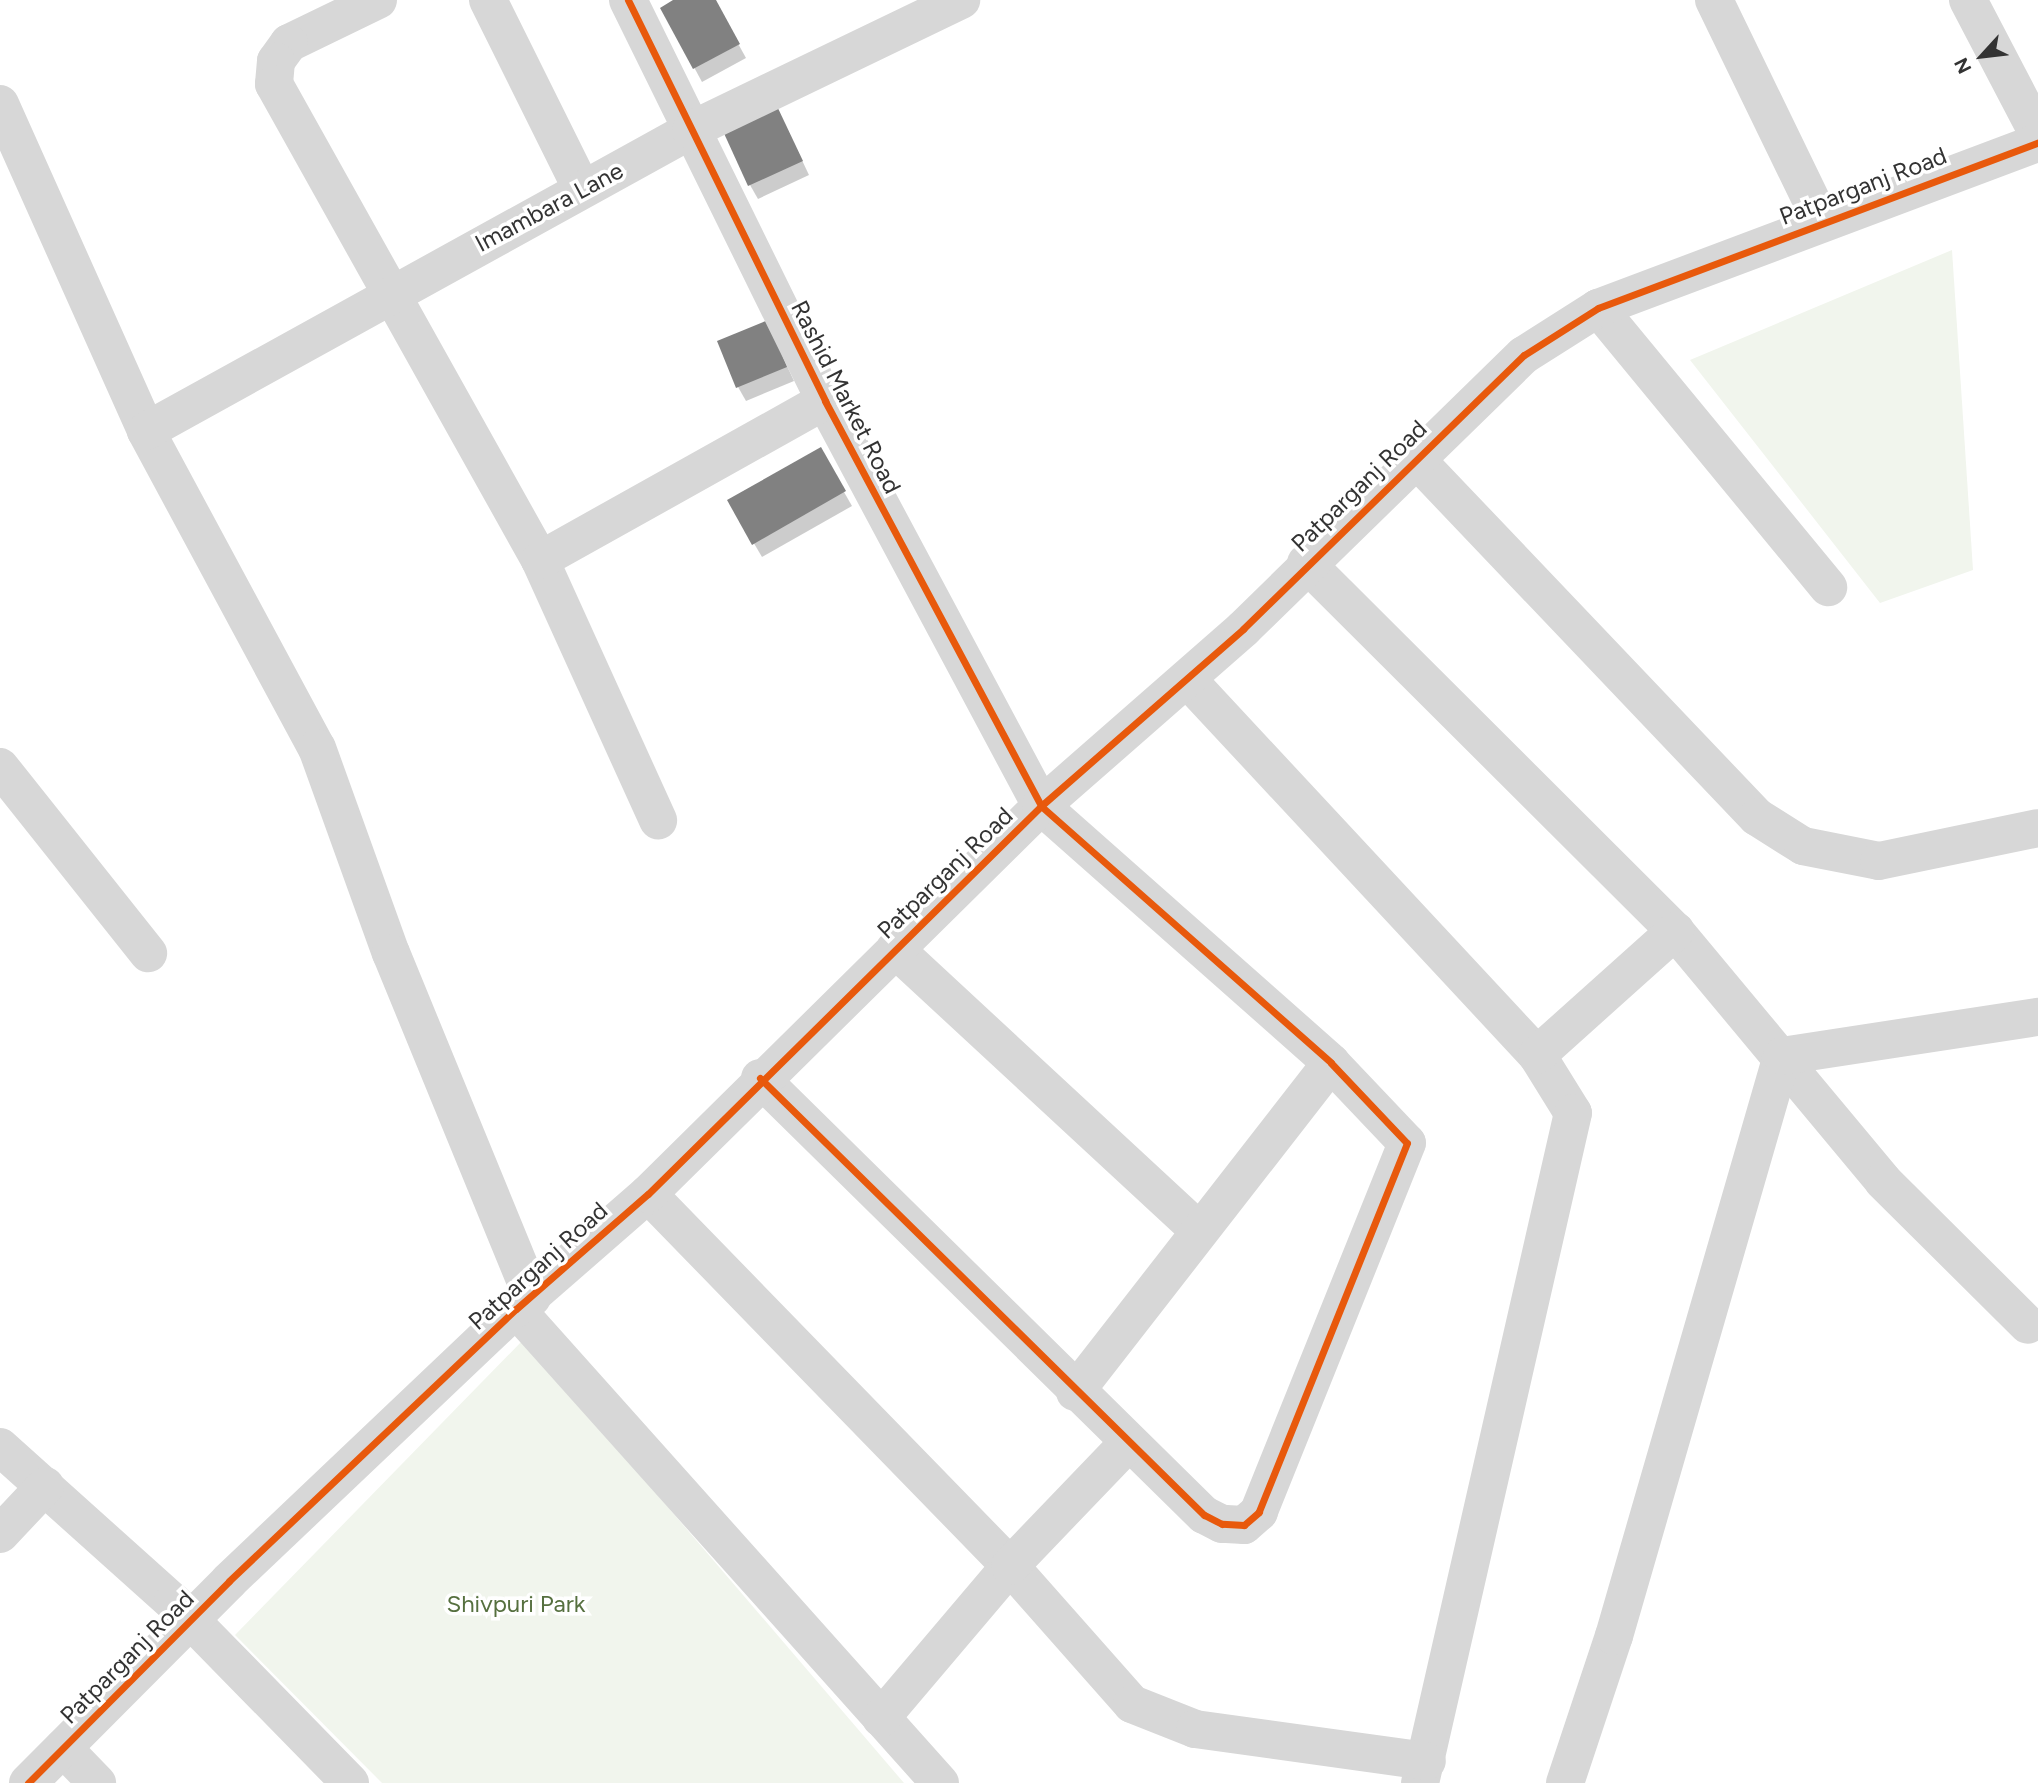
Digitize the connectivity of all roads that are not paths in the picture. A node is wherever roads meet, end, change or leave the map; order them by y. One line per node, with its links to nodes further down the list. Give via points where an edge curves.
1 (378, 0): 13 (street, via 289,43 273,69 274,84)
2 (488, 0): 11 (street)
3 (628, 0): 8 (street, Rashid Market Road)
4 (961, 0): 8 (street, Imambara Lane)
5 (1714, 0): 12 (street)
6 (1968, 0): 9 (street)
7 (0, 104): 16 (street)
8 (691, 130): 11 (street, Imambara Lane); 15 (street, Rashid Market Road)
9 (2038, 134)
10 (2038, 143): 12 (street, Patparganj Road)
11 (582, 189): 13 (street, Imambara Lane)
12 (1822, 222): 14 (street, Patparganj Road)
13 (388, 293): 16 (street, Imambara Lane); 18 (street)
14 (1598, 308): 17 (street, Patparganj Road, via 1524,355); 20 (street)
15 (825, 401): 18 (street); 23 (street, Rashid Market Road)
16 (146, 431): 36 (street, via 317,748)
17 (1414, 457): 19 (street, Patparganj Road); 25 (street, via 1758,817 1803,846 1879,861)
18 (540, 560): 24 (street)
19 (1306, 563): 21 (street, Patparganj Road); 26 (street)
20 (1828, 587)
21 (1187, 679): 23 (street, Patparganj Road); 30 (street)
22 (0, 767): 28 (street)
23 (1041, 806): 27 (street, Patparganj Road); 32 (street)
24 (658, 820)
25 (2038, 828)
26 (1675, 931): 30 (street); 31 (street)
27 (895, 949): 33 (street, Patparganj Road); 35 (street)
28 (148, 953)
29 (2038, 1017): 31 (street)
30 (1537, 1055): 47 (street, via 1564,1090 1574,1129 1467,1557)
31 (1783, 1056): 37 (street, via 1883,1181); 52 (street, via 1614,1636)
32 (1331, 1063): 35 (street); 39 (street, via 1404,1134 1407,1153 1259,1512 1244,1525 1222,1524)
33 (760, 1078): 34 (street, Patparganj Road); 38 (street)
34 (648, 1194): 36 (street, Patparganj Road); 43 (street)
35 (1198, 1230): 38 (street)
36 (524, 1303): 44 (street, Patparganj Road); 45 (street)
37 (2028, 1325)
38 (1075, 1392): 39 (street)
39 (1128, 1443): 43 (street)
40 (0, 1447): 41 (street)
41 (46, 1486): 42 (street); 44 (street)
42 (0, 1534)
43 (1010, 1566): 45 (street); 47 (street, via 1132,1704 1153,1715 1195,1729)
44 (190, 1623): 46 (street, Patparganj Road); 50 (street)
45 (881, 1718): 51 (street)
46 (63, 1748): 48 (street, Patparganj Road); 49 (street)
47 (1424, 1772)
48 (28, 1783)
49 (97, 1783)
50 (349, 1783)
51 (940, 1783)
52 (1565, 1783)

